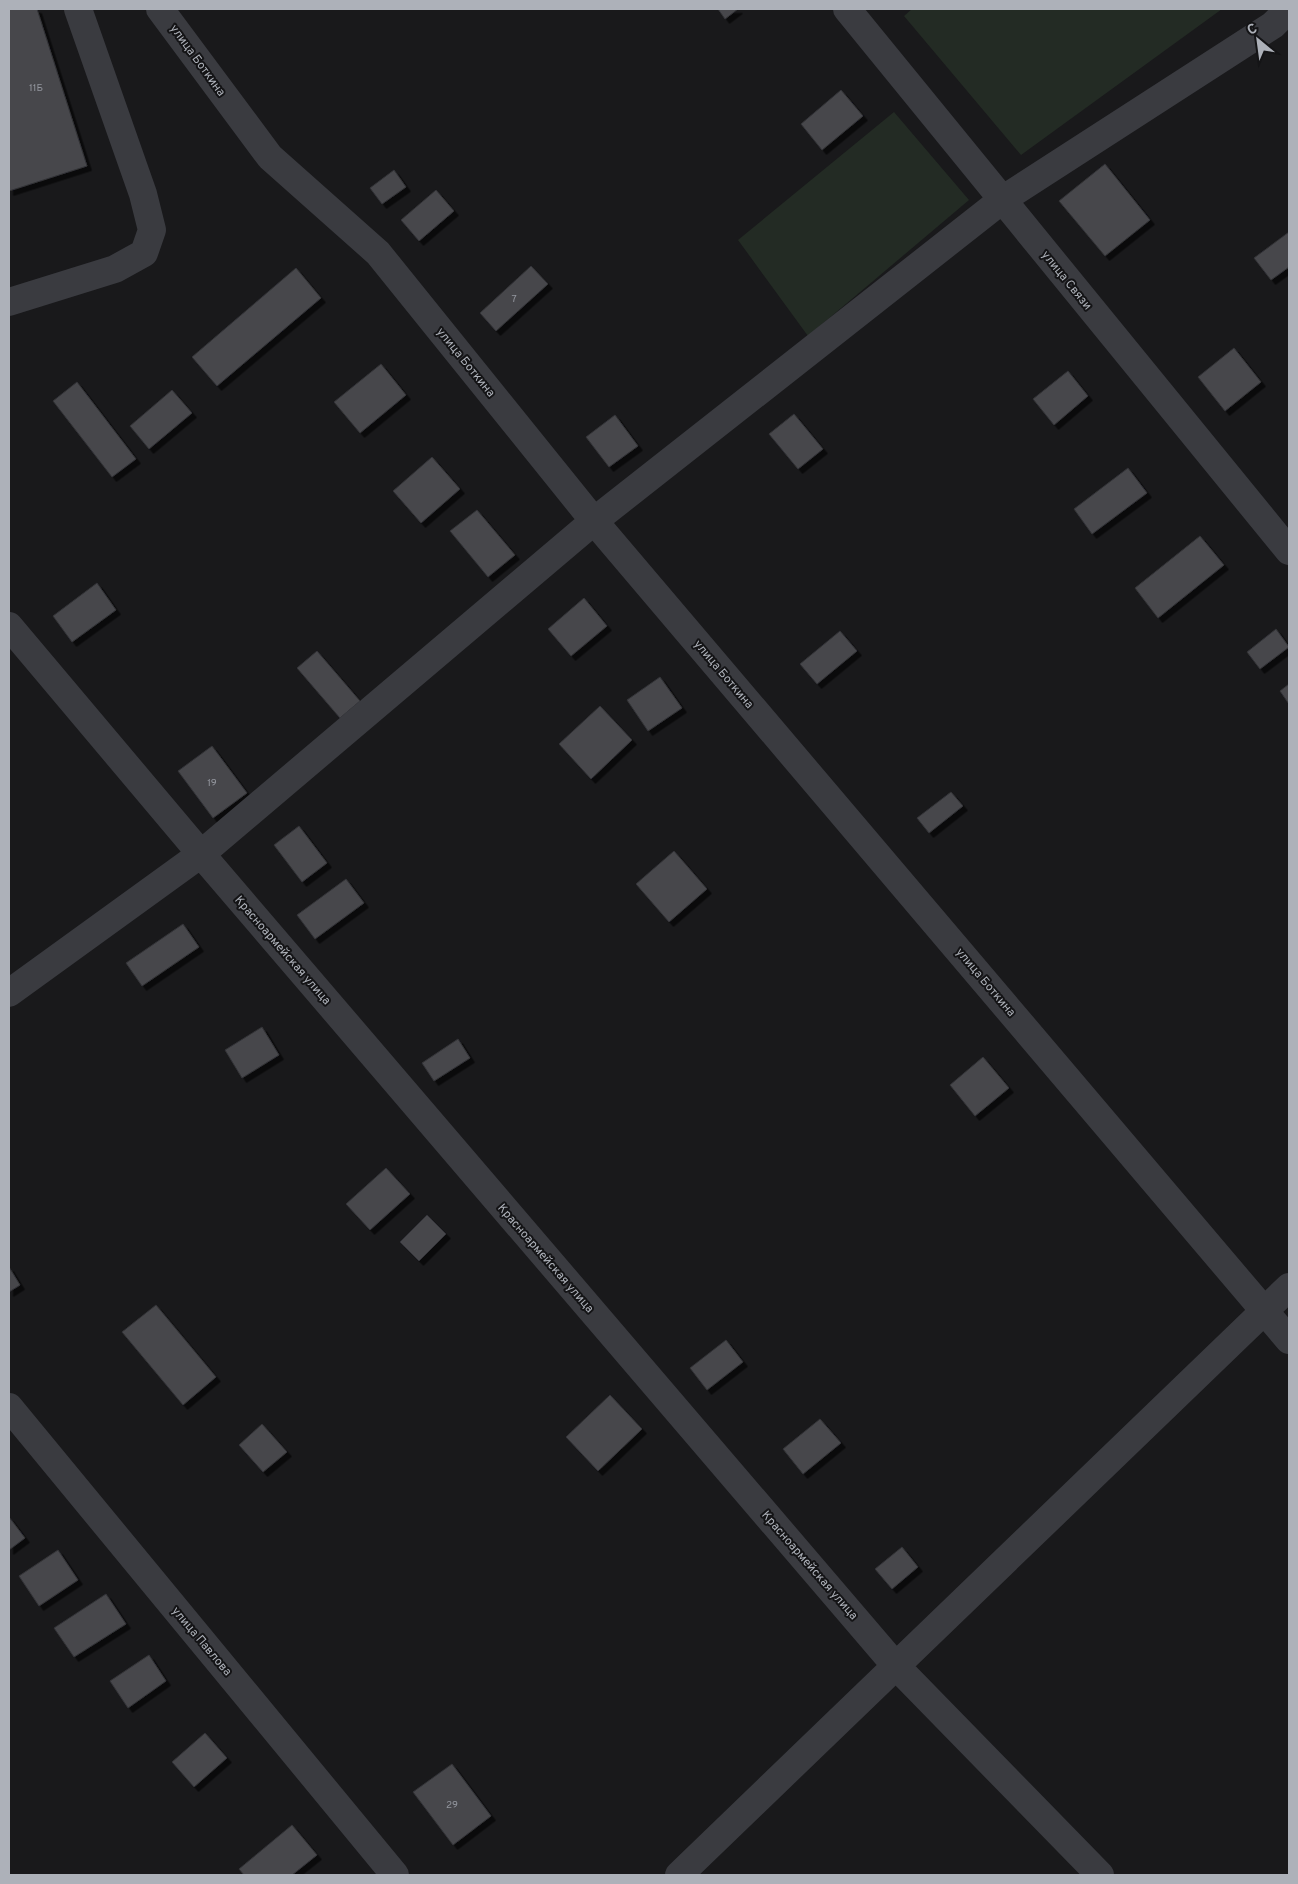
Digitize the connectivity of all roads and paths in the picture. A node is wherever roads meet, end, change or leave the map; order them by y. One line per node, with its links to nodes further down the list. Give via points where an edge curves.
1 (78, 9): 6 (street, via 143,194 152,230 144,253 116,269)
2 (160, 9): 7 (street, улица Боткина, via 270,157 378,253)
3 (847, 9): 5 (street, улица Связи)
4 (1289, 9): 5 (street, via 1273,25)
5 (1002, 200): 7 (street); 8 (street, улица Связи)
6 (9, 302)
7 (594, 521): 10 (street); 13 (street, улица Боткина)
8 (1289, 551)
9 (9, 626): 10 (street, Красноармейская улица)
10 (201, 854): 11 (street); 16 (street, Красноармейская улица)
11 (9, 993)
12 (1289, 1287): 13 (street)
13 (1265, 1310): 14 (street, улица Боткина); 16 (street)
14 (1289, 1340)
15 (9, 1407): 17 (street, улица Павлова)
16 (895, 1665): 18 (street); 19 (street, Красноармейская улица)
17 (395, 1875)
18 (679, 1875)
19 (1100, 1875)

